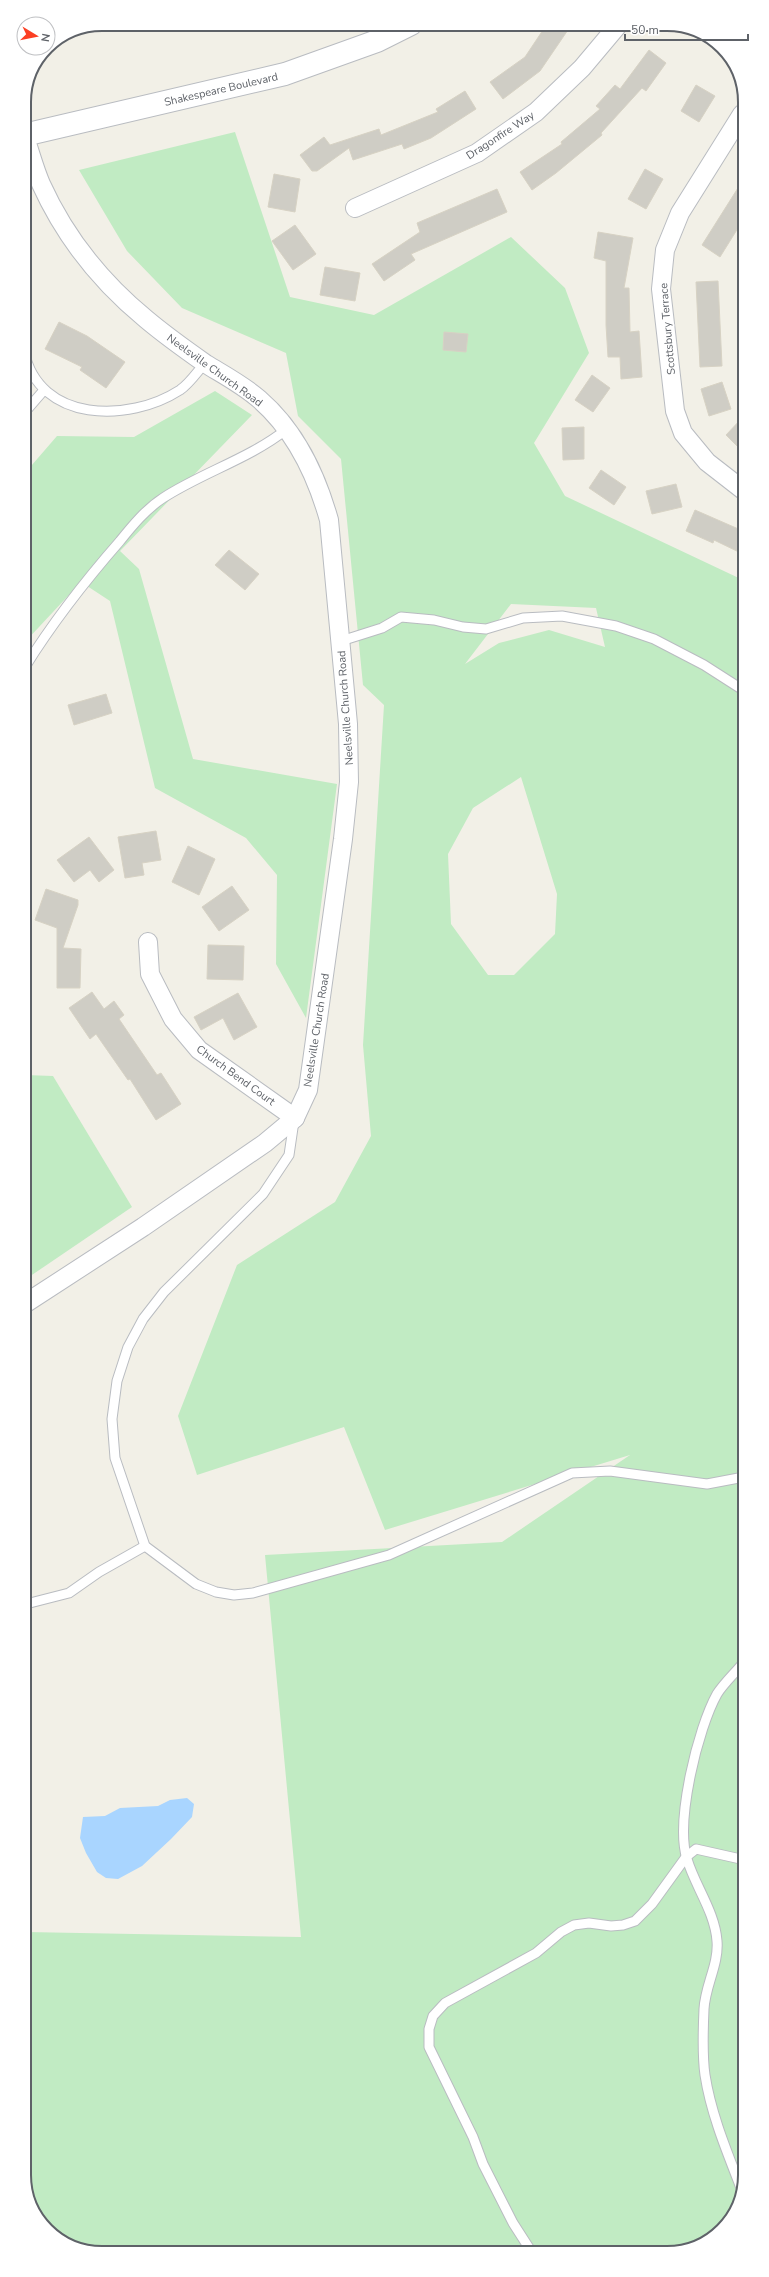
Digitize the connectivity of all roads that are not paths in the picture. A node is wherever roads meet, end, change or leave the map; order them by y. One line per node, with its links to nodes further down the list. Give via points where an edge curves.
1 (398, 31): 4 (street, Shakespeare Boulevard, via 377,42 285,74)
2 (613, 31): 6 (street, Dragonfire Way, via 582,68 536,112 477,153)
3 (738, 120): 12 (street, Scottsbury Terrace, via 680,213 665,250 661,288 675,411 683,432 707,462)
4 (31, 133)
5 (31, 155): 7 (street, Neelsville Church Road, via 41,183 63,226 82,254 108,284 146,319)
6 (355, 208)
7 (205, 363): 9 (lane, via 180,390 151,404 123,411 83,410); 11 (street, Neelsville Church Road, via 259,399)
8 (31, 371): 9 (lane)
9 (44, 390): 10 (lane)
10 (31, 404)
11 (287, 429): 13 (street, Neelsville Church Road, via 311,467 321,490 329,520); 14 (lane, via 255,451 188,482 161,500 134,524 84,584)
12 (738, 486)
13 (340, 641): 15 (lane, via 382,628 401,617 486,629 523,618 562,616 616,626 654,639 704,665); 17 (street, Neelsville Church Road, via 348,724 349,782 308,1090)
14 (31, 657)
15 (738, 687)
16 (148, 942): 17 (street, Church Bend Court, via 150,974 172,1019 199,1050)
17 (295, 1118): 18 (street, Neelsville Church Road, via 265,1143 209,1182); 20 (lane, via 289,1156 263,1194 164,1292 143,1319 128,1347 117,1381 112,1419 115,1458)
18 (31, 1300)
19 (738, 1478): 20 (lane, via 707,1484 610,1471 572,1473 389,1555 253,1593 234,1595 216,1592 196,1584)
20 (145, 1546): 21 (lane, via 99,1572 69,1593)
21 (31, 1603)
22 (738, 1669): 23 (lane, via 718,1693 701,1733 684,1825)
23 (686, 1857): 24 (lane, via 696,1849); 25 (lane, via 714,1922 718,1942 716,1961 704,2006 702,2037 705,2076); 26 (lane, via 652,1904 635,1921 610,1926 589,1923 574,1925 561,1932 536,1954 445,2003 434,2016 429,2030 429,2046 473,2137 483,2164)
24 (738, 1858)
25 (738, 2179)
26 (528, 2246)

